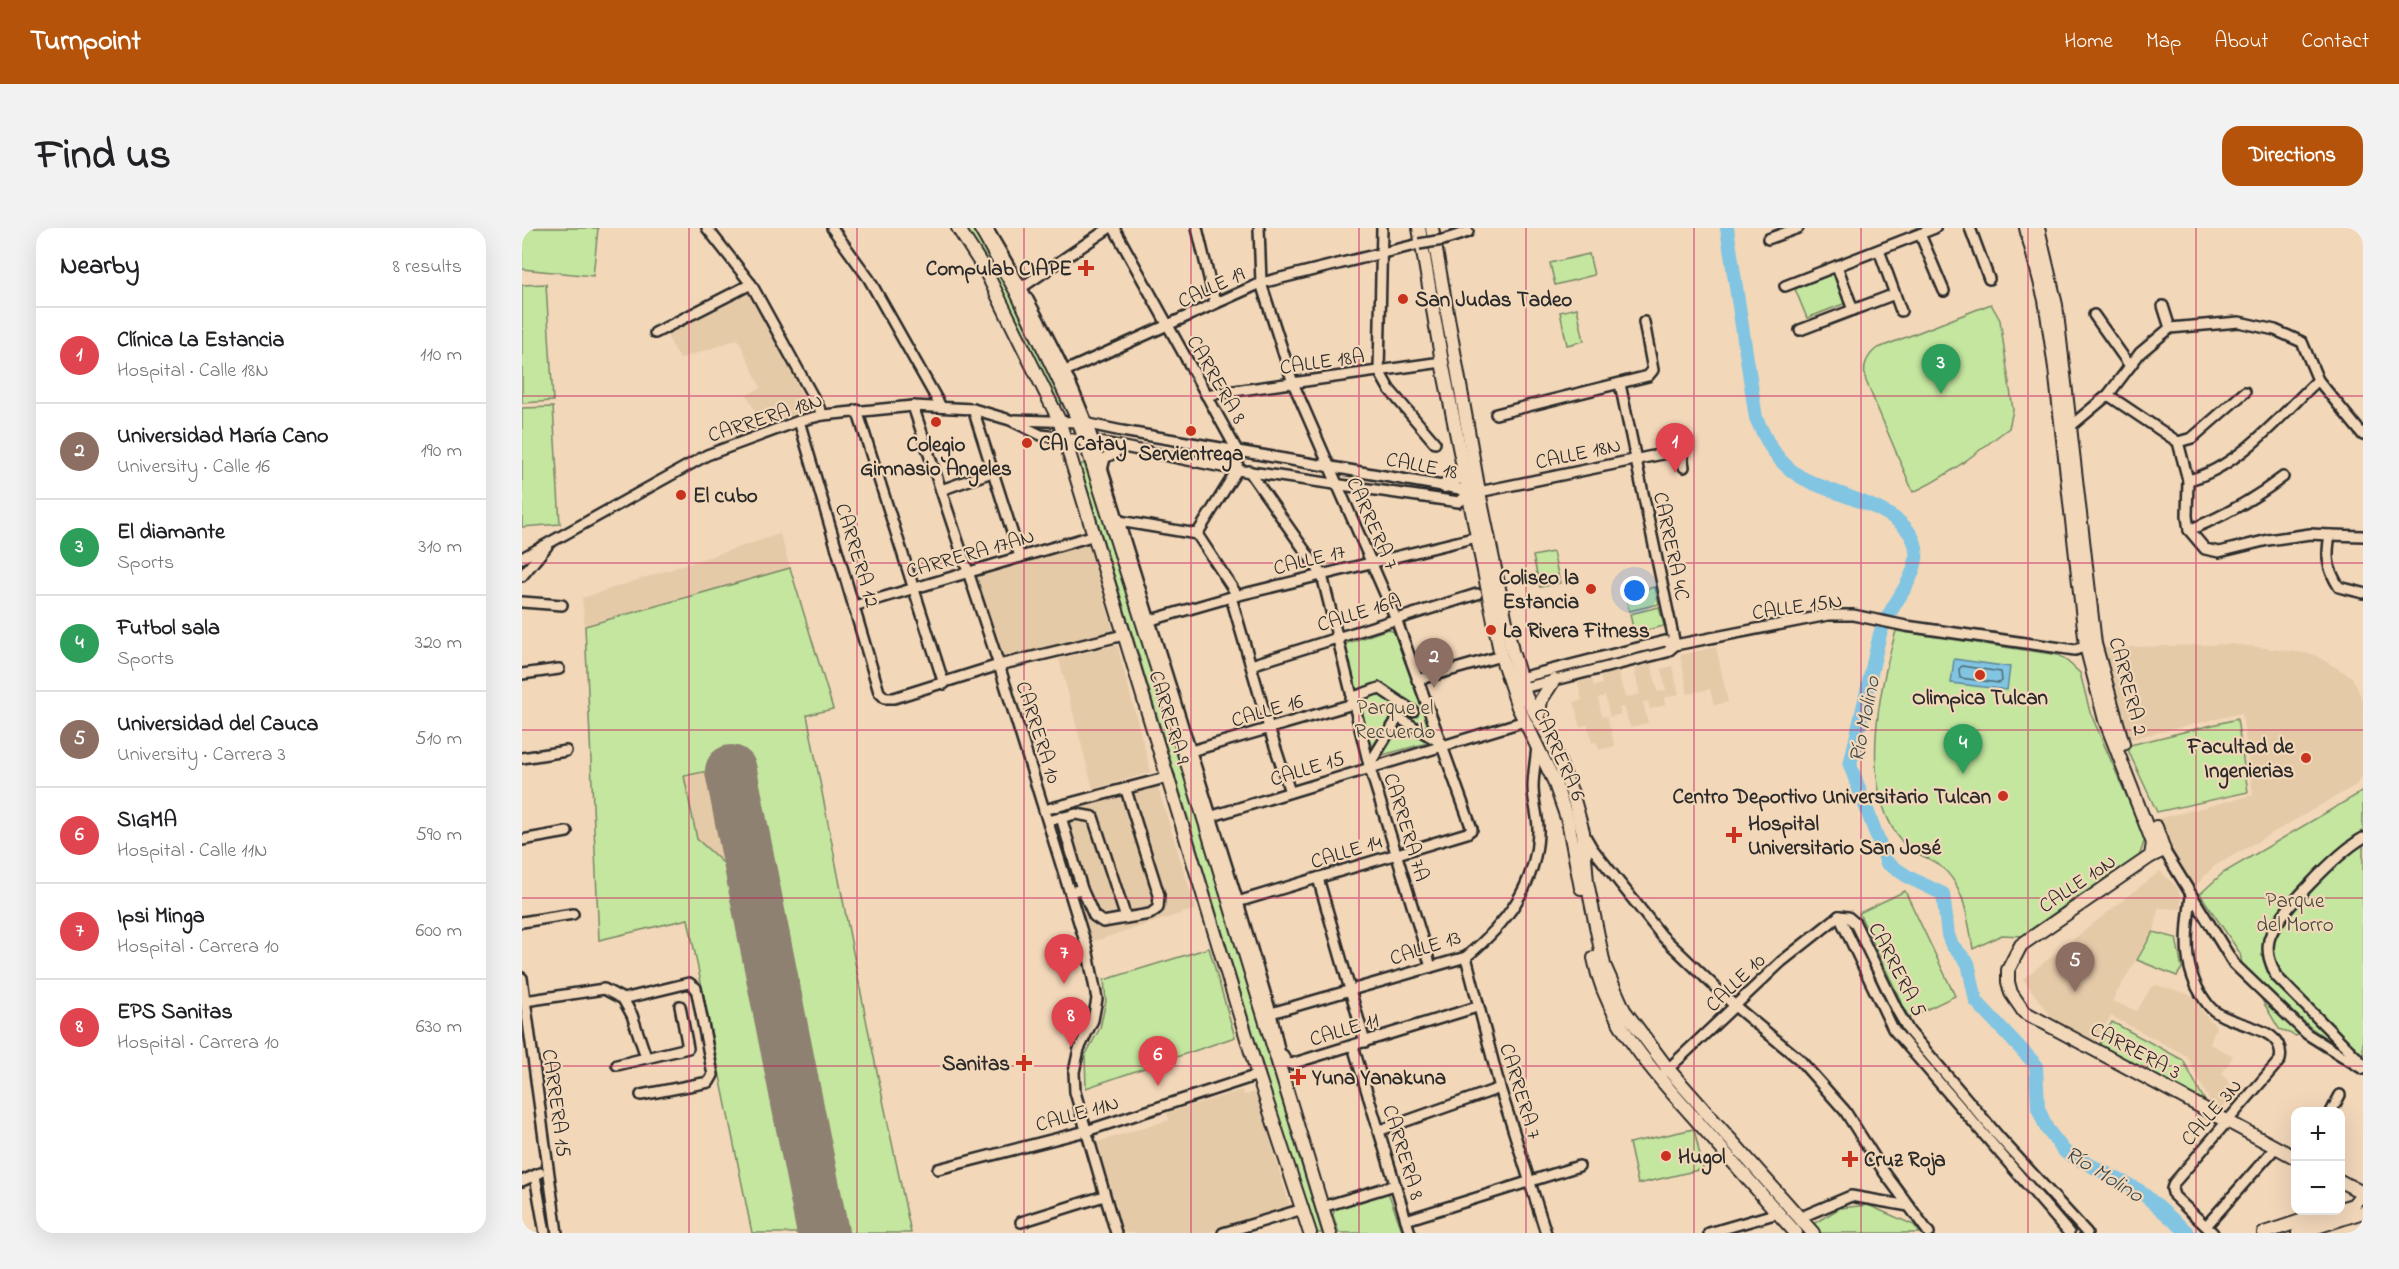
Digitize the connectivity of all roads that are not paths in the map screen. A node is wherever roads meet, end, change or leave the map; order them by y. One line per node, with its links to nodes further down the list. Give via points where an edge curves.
1 (707, 228): 25 (street)
2 (832, 228): 51 (street, via 868,279)
3 (958, 228): 58 (main road, CARRERA 9, via 985,270)
4 (980, 228): 28 (main road, CARRERA 9)
5 (987, 228): 28 (street)
6 (1109, 228): 28 (street)
7 (1114, 228): 37 (street, CARRERA 8)
8 (1197, 228): 31 (street)
9 (1259, 228): 26 (street, CARRERA 7)
10 (1382, 228): 22 (street)
11 (1419, 228): 41 (main road, CARRERA 6)
12 (1432, 228): 83 (main road, CARRERA 6)
13 (1798, 228): 20 (street)
14 (1935, 228): 19 (street)
15 (1970, 228): 24 (street)
16 (2026, 228): 110 (main road, CARRERA 2, via 2045,300)
17 (2038, 228): 61 (main road, CARRERA 2, via 2056,305)
18 (1468, 232): 22 (street, CALLE 19, bridge)
19 (1920, 234): 21 (street); 29 (street)
20 (1768, 239)
21 (1879, 250): 23 (street); 30 (street)
22 (1381, 252): 26 (street, CALLE 19); 43 (street)
23 (1837, 266): 27 (street); 33 (street)
24 (1989, 279)
25 (751, 284): 40 (street); 56 (street)
26 (1261, 284): 31 (street, CALLE 19); 46 (street, CARRERA 7)
27 (1785, 286)
28 (1019, 290): 44 (street); 60 (main road, CARRERA 9)
29 (1944, 291)
30 (1895, 294): 33 (street); 34 (street)
31 (1215, 303): 37 (street, CALLE 19)
32 (2163, 306): 38 (street)
33 (1853, 310): 39 (street)
34 (1901, 311)
35 (2094, 315): 42 (street)
36 (1644, 322): 47 (street, via 1653,370)
37 (1167, 327): 44 (street, CALLE 19); 49 (street, CARRERA 8)
38 (2170, 328): 42 (street); 45 (street, via 2240,322 2275,330 2302,342)
39 (1800, 330)
40 (655, 333)
41 (1442, 362): 43 (street, CALLE 18A); 73 (main road, CARRERA 6)
42 (2130, 366): 50 (street)
43 (1379, 371): 46 (street, CALLE 18A); 67 (street, via 1389,389)
44 (1063, 372): 60 (street)
45 (2318, 380): 63 (street); 79 (street, via 2251,443 2206,476)
46 (1293, 383): 49 (street, CALLE 18A); 71 (street, CARRERA 7)
47 (1620, 384): 55 (street); 70 (street, CARRERA 4C)
48 (2245, 392): 66 (street, via 2192,438)
49 (1206, 395): 69 (street, CARRERA 8)
50 (2108, 395): 61 (street); 66 (street)
51 (940, 405): 52 (street, CARRERA 18N); 53 (street, CARRERA 18N)
52 (913, 406): 54 (street, CARRERA 18N); 82 (street, CARRERA 10)
53 (973, 409): 57 (street, CARRERA 18N); 75 (street)
54 (857, 410): 56 (street, CARRERA 18N); 98 (street)
55 (1496, 414)
56 (824, 415): 59 (street, CARRERA 18N)
57 (1010, 420): 58 (street, CALLE 18); 62 (street, CARRERA 18N)
58 (1059, 420): 60 (street, CALLE 18); 64 (main road, CARRERA 9)
59 (799, 421): 91 (street, CARRERA 18N, via 707,455); 104 (street, CARRERA 12)
60 (1083, 423): 65 (main road, CARRERA 9); 69 (street, CALLE 18)
61 (2072, 425): 110 (main road, CARRERA 2)
62 (1041, 435): 64 (street, CALLE 18)
63 (2363, 435)
64 (1066, 439): 65 (street, CALLE 18); 88 (main road, CARRERA 9)
65 (1090, 442): 68 (street, CALLE 18); 77 (street); 138 (main road, CARRERA 9)
66 (2178, 442): 79 (street)
67 (1435, 443)
68 (1122, 448): 74 (street, CALLE 18); 77 (street, via 1105,458)
69 (1239, 452): 71 (street, CALLE 18); 74 (street)
70 (1636, 460): 72 (street, CALLE 18N, via 1679,452); 83 (street, CALLE 18N); 109 (street, CARRERA 4C)
71 (1328, 467): 80 (street, CARRERA 7); 81 (street, CALLE 18)
72 (1684, 467)
73 (1464, 468): 81 (main road); 83 (main road, CARRERA 6)
74 (1237, 470): 76 (street, CALLE 18); 86 (street)
75 (994, 471): 82 (street); 92 (street)
76 (1249, 471): 80 (street, CALLE 18); 96 (street, CARRERA 7A)
77 (1102, 472): 84 (street)
78 (2283, 477): 85 (street, via 2263,493)
79 (2188, 480): 85 (street)
80 (1338, 483): 83 (street, CALLE 18, via 1459,502); 94 (street, CARRERA 7)
81 (1444, 486): 83 (street, CALLE 18)
82 (940, 490): 95 (street, CARRERA 10)
83 (1474, 493): 90 (main road, CARRERA 6); 119 (main road, CARRERA 6)
84 (1119, 521): 86 (street); 106 (street)
85 (2189, 530): 87 (street, via 2205,549 2220,552 2268,540)
86 (1197, 534): 101 (street)
87 (2330, 535): 89 (street); 99 (street, via 2328,570 2339,587)
88 (1093, 536): 92 (street, CARRERA 17AN); 107 (main road, CARRERA 9)
89 (2363, 536)
90 (1477, 537): 94 (street, CALLE 17); 111 (main road, CARRERA 6)
91 (553, 540): 93 (street, CARRERA 18N); 97 (street, CARRERA 18N)
92 (1020, 557): 95 (street, CARRERA 17AN)
93 (522, 558)
94 (1371, 562): 96 (street, CALLE 17); 105 (street, CARRERA 7)
95 (968, 573): 98 (street, CARRERA 17AN); 112 (street, CARRERA 10)
96 (1322, 575): 101 (street, CALLE 17); 108 (street, CARRERA 7A)
97 (522, 576)
98 (912, 589): 104 (street, CARRERA 17AN); 118 (street)
99 (2363, 593)
100 (1477, 594): 105 (street, CALLE 16A)
101 (1234, 596): 106 (street, CALLE 17); 113 (street)
102 (522, 602): 103 (street)
103 (562, 605)
104 (854, 606): 118 (street, CARRERA 12, via 879,692 885,698)
105 (1396, 619): 108 (street, CALLE 16A); 116 (street, CARRERA 7)
106 (1151, 620): 130 (street)
107 (1122, 636): 112 (street); 133 (main road, CARRERA 9)
108 (1337, 637): 113 (street, CALLE 16A); 121 (street, CARRERA 7A)
109 (1675, 645): 110 (street, CALLE 15N, via 1828,615 1853,615 2075,650); 117 (street, via 1667,652); 119 (street, CALLE 15N, via 1665,641)
110 (2091, 645): 145 (main road, CARRERA 2, via 2105,720)
111 (1501, 656): 116 (street); 119 (main road, CARRERA 6)
112 (999, 665): 118 (street); 136 (street, CARRERA 10)
113 (1251, 665): 126 (street)
114 (559, 669): 115 (street)
115 (522, 674)
116 (1417, 680): 120 (street, CARRERA 7)
117 (1554, 680): 119 (street); 123 (main road, via 1541,700)
118 (944, 684)
119 (1515, 684): 123 (main road, CARRERA 6); 124 (main road, CARRERA 6)
120 (1423, 695): 122 (street); 128 (street, CARRERA 7)
121 (1352, 701): 122 (street, CALLE 16, via 1379,688); 126 (street, CALLE 16); 132 (street, CARRERA 7A)
122 (1409, 708): 125 (street)
123 (1538, 719): 142 (main road, CARRERA 6, via 1572,793)
124 (1525, 720): 127 (main road, CARRERA 6); 128 (street, CALLE 15)
125 (1402, 721): 128 (street); 132 (street)
126 (1269, 728): 130 (street, CALLE 16); 135 (street)
127 (1538, 743): 159 (street, CALLE 13, via 1533,789 1538,831 1536,858 1526,889 1498,927); 176 (main road, CARRERA 6, via 1568,821 1603,988 1620,1024)
128 (1442, 744): 132 (street, CALLE 15); 140 (street, CARRERA 7)
129 (567, 751): 131 (street)
130 (1191, 751): 138 (street)
131 (522, 758)
132 (1370, 766): 135 (street, CALLE 15); 146 (street, CARRERA 7A)
133 (1166, 778): 134 (street); 177 (main road, CARRERA 9)
134 (1126, 790): 136 (street); 156 (street, via 1160,896 1158,908 1150,914)
135 (1290, 792): 138 (street, CALLE 15)
136 (1044, 810): 139 (street, CARRERA 10)
137 (1061, 817): 139 (street); 150 (street); 156 (street, via 1093,817)
138 (1207, 817): 147 (main road, CARRERA 9); 148 (street)
139 (1048, 821): 151 (street, CARRERA 10)
140 (1472, 829): 146 (street, CALLE 14)
141 (567, 832): 144 (street)
142 (1583, 832): 167 (street, CARRERA 6, via 1662,936); 176 (main road, CARRERA 6, via 1587,882 1604,965 1624,1010)
143 (2363, 838): 173 (street, via 2290,905 2272,931 2268,958 2276,976)
144 (522, 840)
145 (2156, 852): 152 (street, CARRERA 2); 158 (main road, CALLE 10N)
146 (1396, 854): 149 (street, CALLE 14); 160 (street, CARRERA 7A)
147 (1217, 864): 148 (main road); 153 (main road, CARRERA 9)
148 (1229, 878): 153 (street)
149 (1318, 878): 153 (street, CALLE 14); 162 (street)
150 (1082, 889): 151 (street); 156 (street, via 1094,916 1103,922)
151 (1070, 892): 184 (street, CARRERA 10, via 1097,999 1094,1020 1079,1049 1074,1072 1075,1092)
152 (2191, 896): 175 (street, CARRERA 2, via 2234,964 2264,996 2307,1034); 183 (street, CALLE 3N, via 2186,958 2194,980 2217,1013 2270,1034 2282,1050 2280,1060)
153 (1233, 904): 168 (street); 178 (main road, CARRERA 9)
154 (573, 914): 157 (street)
155 (1839, 916): 167 (street, CALLE 10, via 1781,962); 193 (street, CARRERA 5, via 1855,923 1910,1031); 197 (street, CARRERA 5, via 1893,1029)
156 (1126, 918)
157 (522, 922)
158 (2021, 945): 183 (main road, CARRERA 3, via 2008,970 2008,982 2024,1012)
159 (1466, 957): 160 (street, CALLE 13); 166 (street, CARRERA 7)
160 (1431, 967): 162 (street, CALLE 13)
161 (522, 978): 163 (street, CARRERA 15)
162 (1350, 989): 168 (street, CALLE 13); 170 (street)
163 (524, 995): 164 (street, via 604,989); 190 (street, CARRERA 15)
164 (623, 999): 172 (street); 180 (street, via 693,985 713,1075 709,1082)
165 (680, 1006): 172 (street, via 688,1048)
166 (1477, 1007): 170 (street, CALLE 11); 179 (street, CARRERA 7)
167 (1736, 1007): 176 (street, CALLE 10); 201 (street, CARRERA 6, via 1799,1059 1845,1111)
168 (1271, 1013): 169 (street)
169 (1278, 1038): 171 (street, CALLE 11, via 1288,1064); 178 (street, CALLE 11)
170 (1365, 1042): 171 (street, CALLE 11)
171 (1353, 1046): 185 (street, CARRERA 8)
172 (646, 1057): 174 (street)
173 (2363, 1064)
174 (617, 1065)
175 (2363, 1069)
176 (1664, 1074): 205 (main road, CARRERA 6); 207 (main road, CARRERA 6)
177 (1258, 1075): 184 (street, CALLE 11N); 203 (main road, CARRERA 9)
178 (1282, 1079): 200 (main road, CARRERA 9)
179 (1500, 1088): 185 (street); 194 (street, CARRERA 7)
180 (641, 1095)
181 (2340, 1095): 182 (street)
182 (2334, 1107)
183 (2228, 1120): 186 (main road, CARRERA 3); 210 (street, CALLE 3N, via 2172,1189 2174,1196)
184 (1086, 1131): 189 (street, CALLE 11N); 199 (street)
185 (1378, 1131): 196 (street, CARRERA 8)
186 (2277, 1147): 187 (main road, CARRERA 3); 210 (street)
187 (2291, 1156)
188 (1579, 1166): 194 (street)
189 (938, 1169)
190 (548, 1170): 191 (street); 214 (street, CARRERA 15)
191 (535, 1176): 192 (street); 213 (street)
192 (522, 1181)
193 (2041, 1181): 197 (street); 212 (street, CARRERA 5)
194 (1530, 1182): 208 (street); 220 (street, CARRERA 7)
195 (2345, 1184): 198 (main road)
196 (1395, 1185): 200 (street); 208 (street, CARRERA 8)
197 (2032, 1190): 225 (street, CARRERA 5)
198 (2363, 1193): 202 (main road, via 2353,1205); 204 (main road)
199 (1104, 1196): 209 (street); 215 (street)
200 (1322, 1206): 218 (main road, CARRERA 9)
201 (1909, 1206): 207 (street, via 1851,1196); 224 (street, CARRERA 6)
202 (2345, 1207)
203 (1303, 1209): 216 (street); 217 (main road, CARRERA 9)
204 (2362, 1212): 227 (main road)
205 (1778, 1213): 211 (street); 222 (main road, CARRERA 6)
206 (2319, 1215): 226 (main road)
207 (1799, 1218): 223 (main road, CARRERA 6)
208 (1406, 1220): 219 (street, CARRERA 8)
209 (1021, 1222)
210 (2210, 1230)
211 (1727, 1231): 221 (street)
212 (2085, 1232)
213 (545, 1233)
214 (556, 1233)
215 (1116, 1233)
216 (1226, 1233)
217 (1310, 1233)
218 (1330, 1233)
219 (1410, 1233)
220 (1546, 1233)
221 (1709, 1233)
222 (1796, 1233)
223 (1813, 1233)
224 (1929, 1233)
225 (2069, 1233)
226 (2264, 1233)
227 (2298, 1233)

